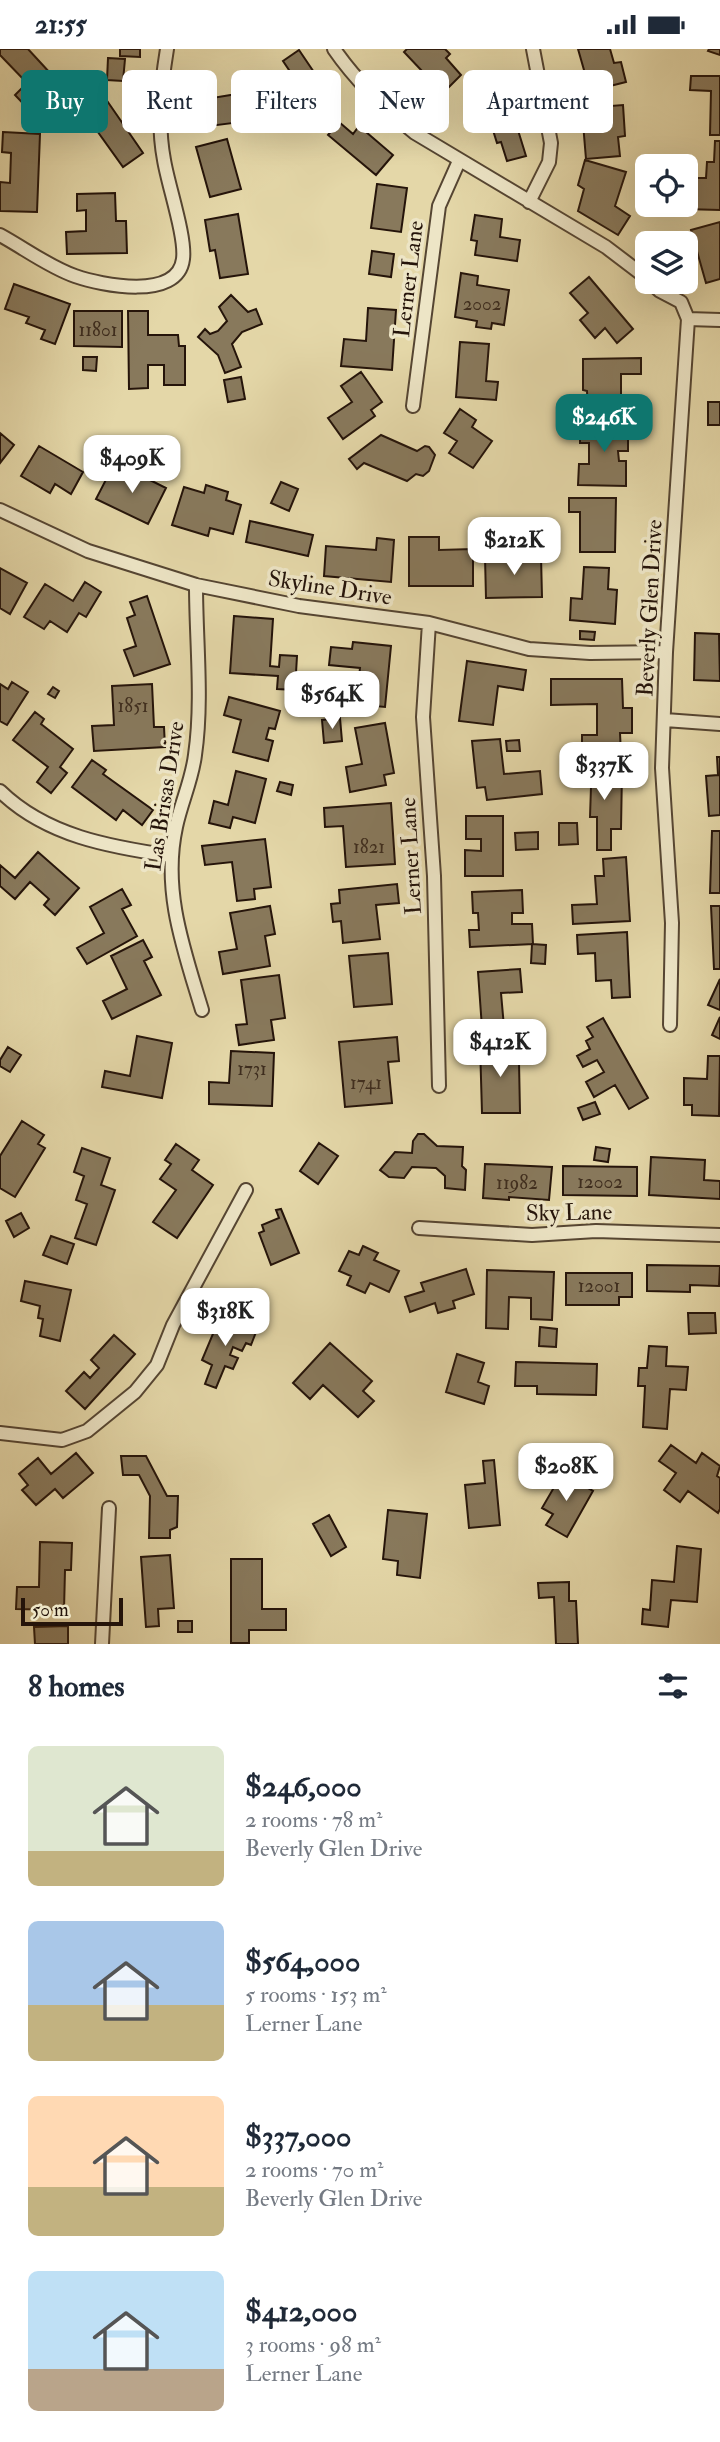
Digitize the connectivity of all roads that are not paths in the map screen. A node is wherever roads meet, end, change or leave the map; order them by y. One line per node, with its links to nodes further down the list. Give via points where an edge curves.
1 (167, 49): 6 (street, via 159,127 182,246 183,261 175,277 145,286 90,281)
2 (334, 49): 4 (street, via 389,112)
3 (533, 49): 5 (street, via 551,143 549,162)
4 (459, 162): 5 (street); 11 (street, Lerner Lane, via 439,206)
5 (529, 202): 7 (street, via 606,247)
6 (0, 235)
7 (635, 270)
8 (666, 294): 9 (street, via 681,302)
9 (688, 319): 10 (street); 15 (street, Beverly Glen Drive)
10 (720, 320)
11 (413, 406)
12 (0, 510): 13 (street, Skyline Drive, via 88,551)
13 (196, 585): 14 (street, Skyline Drive, via 299,607); 19 (street, Las Brisas Drive, via 195,756)
14 (429, 623): 15 (street, Skyline Drive, via 529,649); 22 (street, Lerner Lane, via 424,717 434,876)
15 (666, 652): 16 (street, Beverly Glen Drive)
16 (665, 720): 17 (street); 21 (street, Beverly Glen Drive, via 662,768 673,923)
17 (720, 724)
18 (0, 791): 19 (street, via 28,815 63,832)
19 (172, 856): 20 (street, Las Brisas Drive, via 176,924)
20 (202, 1010)
21 (670, 1025)
22 (439, 1086)
23 (246, 1190): 26 (street, via 173,1325 157,1365 135,1392 87,1431 62,1440)
24 (419, 1228): 25 (street, Sky Lane, via 532,1235 596,1231)
25 (720, 1235)
26 (0, 1433)
27 (109, 1508): 28 (street)
28 (103, 1644)

